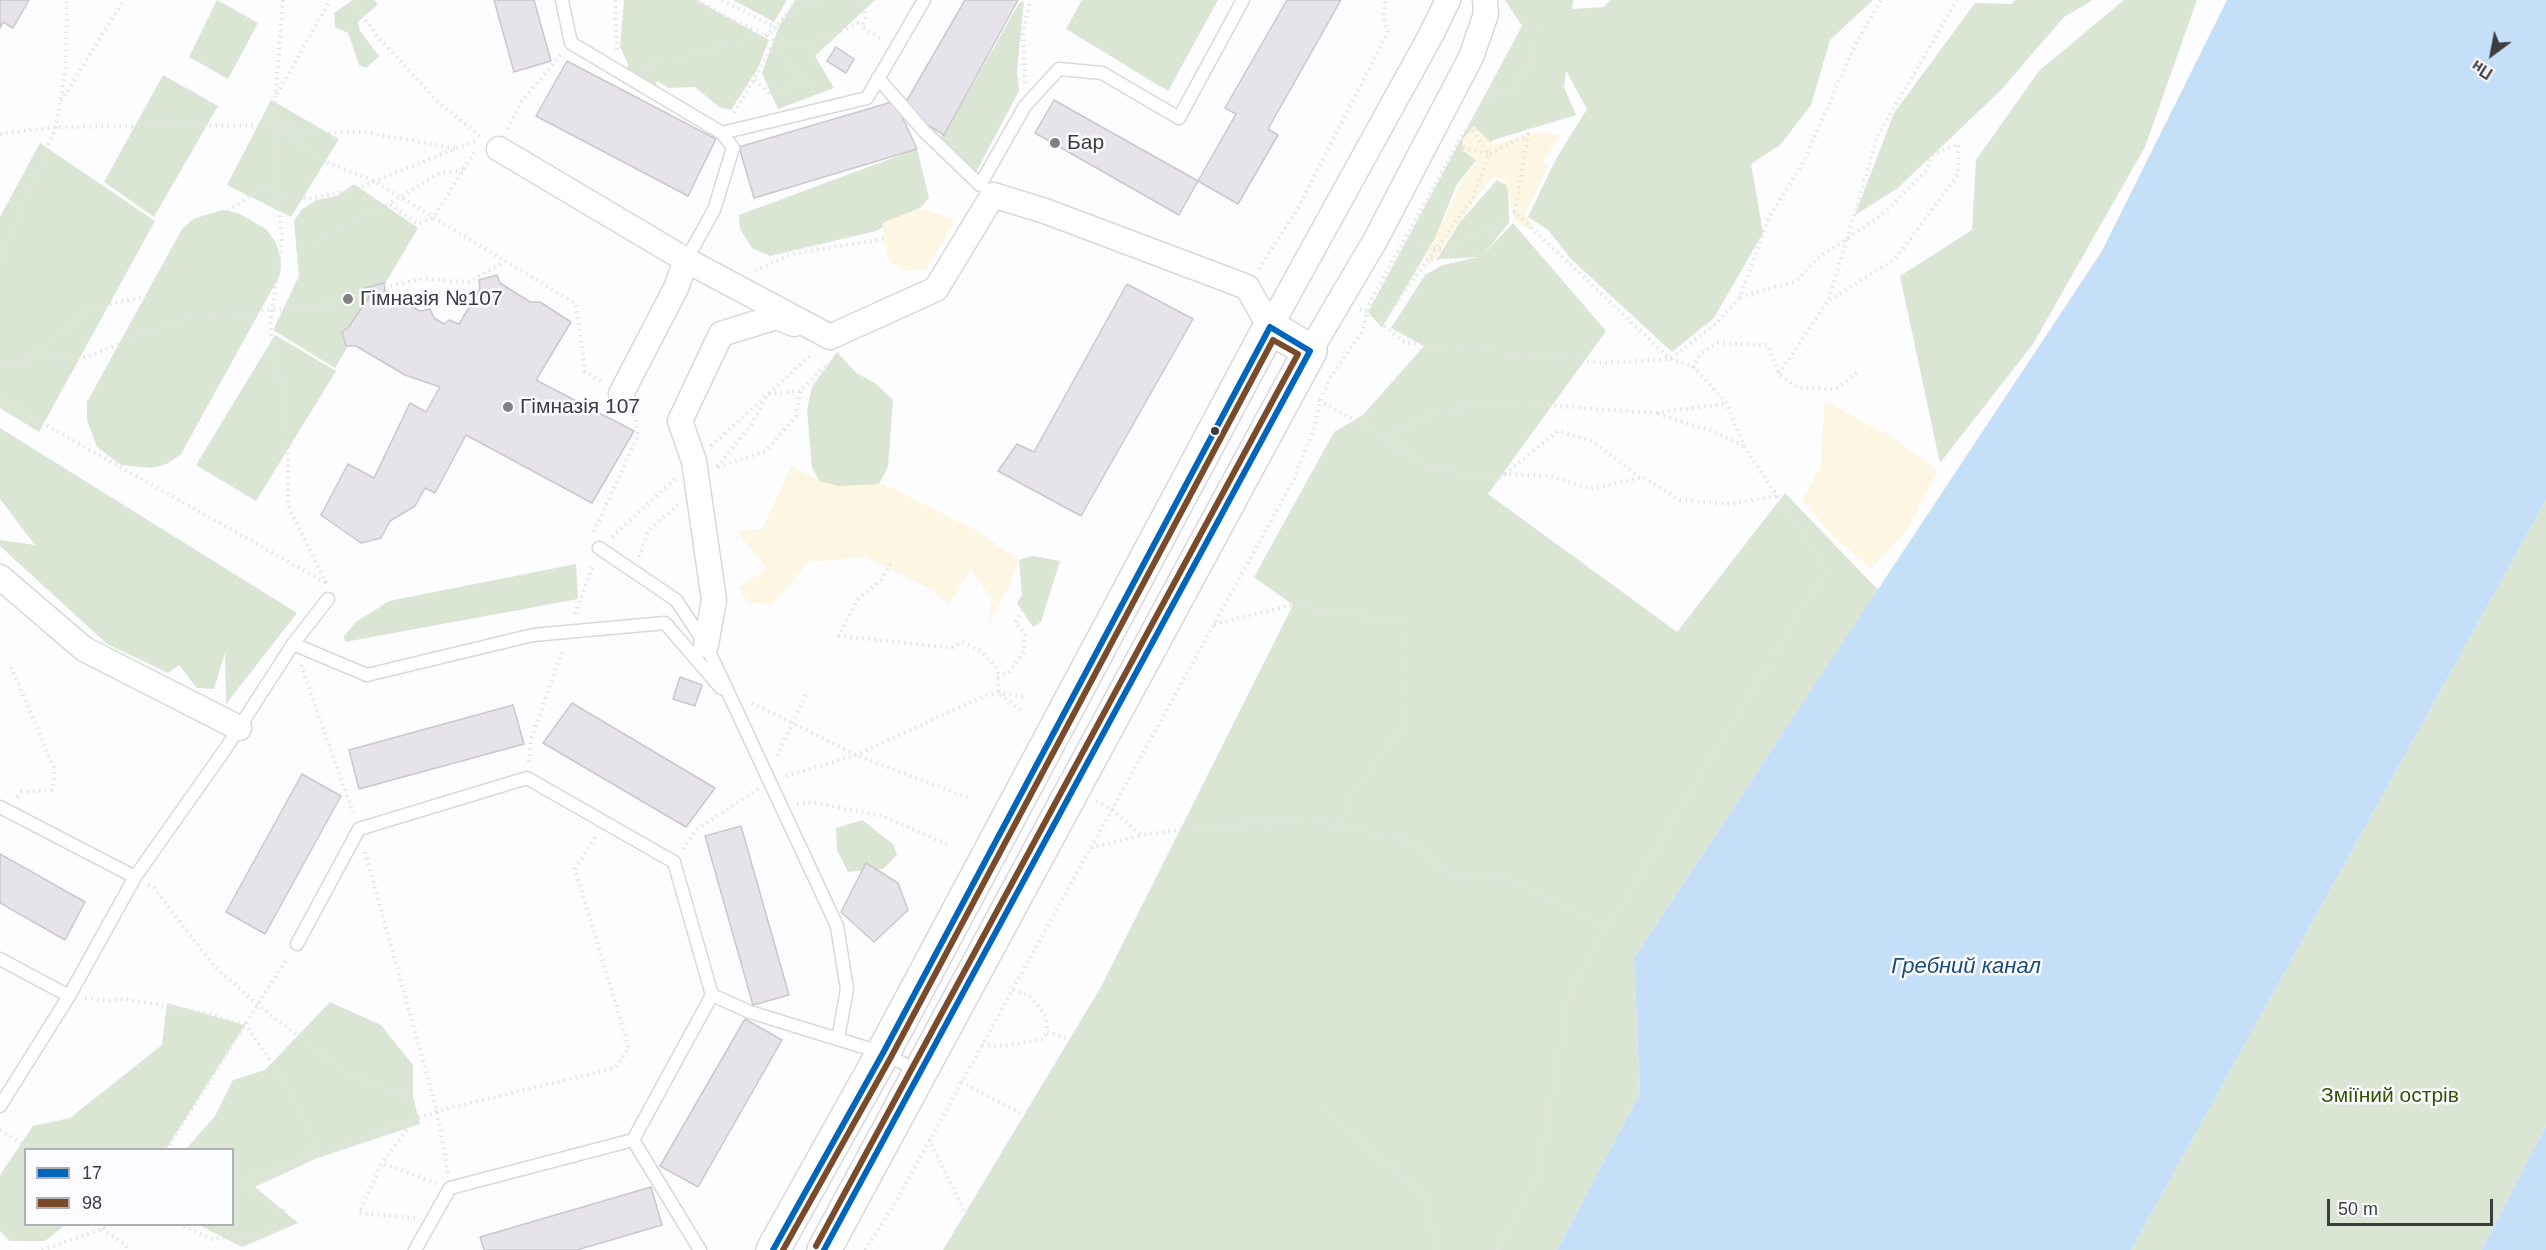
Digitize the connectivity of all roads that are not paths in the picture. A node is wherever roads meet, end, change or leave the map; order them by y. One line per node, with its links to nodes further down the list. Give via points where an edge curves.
1 (562, 0): 7 (lane, via 571,43)
2 (924, 0): 6 (lane)
3 (1242, 0): 9 (lane, via 1179,118 1102,73 1059,69 1029,101)
4 (1448, 0): 11 (street)
5 (1485, 0): 13 (street, via 1486,14 1471,57 1376,239)
6 (878, 78): 7 (lane, via 867,98); 9 (lane, via 923,130)
7 (722, 133): 10 (lane, via 733,148 714,210)
8 (491, 143): 10 (street)
9 (987, 190): 11 (street, via 1247,287); 12 (street, via 936,289)
10 (686, 260): 12 (street); 14 (street, via 676,288)
11 (1270, 327): 13 (street); 29 (street)
12 (830, 337): 19 (street, via 777,317 721,334 680,420 694,461 714,600)
13 (1310, 351): 30 (street)
14 (621, 394)
15 (599, 548): 19 (lane, via 676,600)
16 (0, 577): 21 (street, via 84,649)
17 (328, 599): 18 (lane)
18 (293, 644): 20 (lane, via 367,675 533,635 665,623); 21 (lane)
19 (706, 645): 20 (lane)
20 (732, 700): 28 (lane, via 837,926 847,989)
21 (239, 728): 23 (lane)
22 (2, 808): 23 (lane)
23 (135, 877): 27 (lane)
24 (297, 944): 26 (lane, via 359,829 527,778 674,862)
25 (0, 959): 27 (lane)
26 (712, 995): 28 (lane, via 750,1012); 32 (lane)
27 (69, 996): 31 (lane)
28 (838, 1039): 29 (lane)
29 (883, 1053): 30 (lane); 35 (street)
30 (921, 1073): 36 (street)
31 (0, 1106)
32 (633, 1140): 33 (lane, via 450,1188); 34 (lane)
33 (415, 1250)
34 (700, 1250)
35 (773, 1250)
36 (824, 1250)

